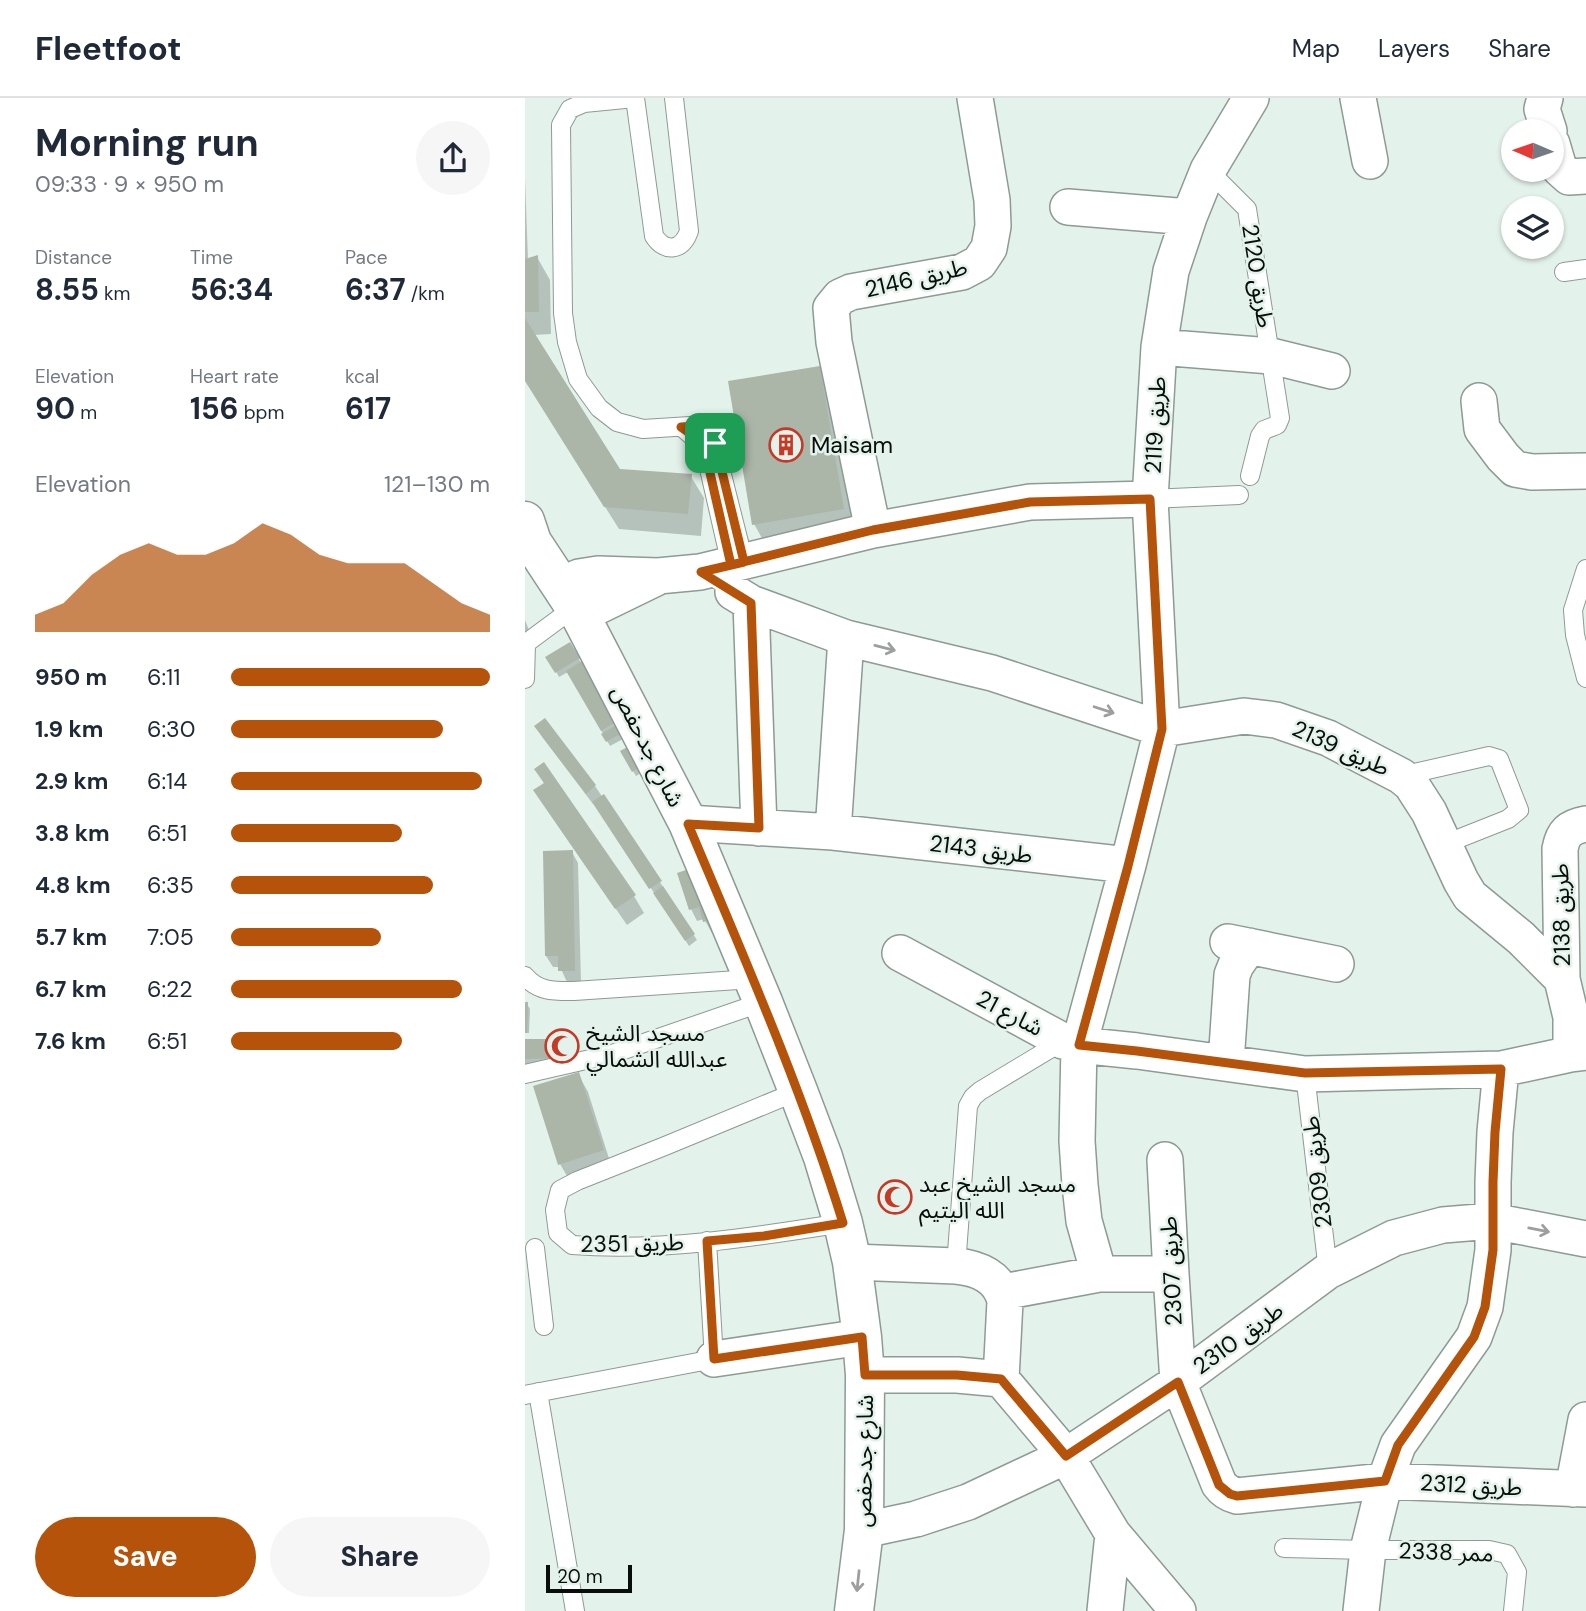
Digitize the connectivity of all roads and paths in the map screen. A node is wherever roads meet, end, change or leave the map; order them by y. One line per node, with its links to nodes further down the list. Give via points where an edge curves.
1 (635, 98): 2 (lane, via 654,236 665,247 681,244 689,231); 26 (lane, via 584,103 571,110 561,125 566,332 578,379 599,408 617,422 643,429 681,427 705,451)
2 (674, 98)
3 (975, 98): 24 (street, طريق 2146, via 993,226 989,248 979,263 962,272 851,292 831,308)
4 (1251, 98): 9 (street, طريق 2119)
5 (1358, 98): 8 (street)
6 (1545, 98): 7 (street)
7 (1545, 119)
8 (1370, 161)
9 (1208, 170): 13 (street, طريق 2119); 17 (lane, طريق 2120, via 1247,209)
10 (1565, 173): 11 (street)
11 (1586, 176)
12 (1068, 207): 13 (street)
13 (1189, 217): 16 (street, طريق 2119, via 1171,271)
14 (1586, 269): 15 (lane)
15 (1564, 272)
16 (1159, 347): 17 (street, طريق 2120); 23 (street, طريق 2119)
17 (1271, 356): 18 (street, طريق 2120); 21 (lane, طريق 2120, via 1280,418 1260,436)
18 (1332, 370)
19 (1479, 401): 20 (street, via 1482,429 1515,469)
20 (1586, 471)
21 (1250, 476)
22 (1239, 495): 23 (lane)
23 (1150, 499): 24 (street, via 1030,502); 34 (street, طريق 2119)
24 (873, 530): 26 (street)
25 (528, 534): 28 (street, شارع جدحفص)
26 (725, 567): 28 (street, via 658,576); 29 (street)
27 (1586, 569): 32 (lane, via 1573,610)
28 (572, 602): 31 (lane); 36 (street, شارع جدحفص)
29 (751, 603): 30 (street, طريق 2139); 38 (street)
30 (846, 638): 34 (street, طريق 2139, one-way to 34, via 992,673); 39 (street)
31 (526, 644): 33 (lane)
32 (1586, 678)
33 (525, 680)
34 (1162, 729): 35 (street, طريق 2139, via 1244,716 1276,720 1328,738); 41 (street, طريق 2119)
35 (1401, 776): 40 (street, طريق 2139, via 1411,784); 40 (lane, via 1489,756 1499,759 1519,810 1508,819)
36 (688, 824): 38 (street, طريق 2143); 46 (street, شارع جدحفص)
37 (1586, 824): 45 (street, طريق 2138, via 1562,837 1560,849)
38 (759, 828): 39 (street, طريق 2143)
39 (833, 832): 41 (street, طريق 2143)
40 (1445, 844): 45 (street, طريق 2139, via 1471,896)
41 (1128, 866): 47 (street, طريق 2119)
42 (900, 953): 47 (street, شارع 21)
43 (1336, 964): 49 (street, via 1237,944)
44 (525, 976): 46 (lane, via 548,991)
45 (1562, 979): 48 (street)
46 (758, 991): 52 (lane, via 612,1054); 53 (street, شارع جدحفص)
47 (1071, 1043): 49 (street, شارع 21); 62 (lane, via 980,1090 968,1105); 64 (street, طريق 2119, via 1084,1221)
48 (1578, 1053): 50 (street, شارع 21)
49 (1226, 1063): 51 (street, شارع 21)
50 (1501, 1069): 51 (street, شارع 21); 55 (street)
51 (1305, 1073): 63 (lane, طريق 2309)
52 (525, 1074)
53 (798, 1091): 56 (street, شارع جدحفص); 59 (lane, طريق 2351, via 560,1190 555,1210 558,1233)
54 (1165, 1160): 65 (street, طريق 2307)
55 (1492, 1221): 57 (street, طريق 2310, one-way to 57); 63 (street, طريق 2310, via 1443,1225 1394,1238); 76 (street, via 1490,1279 1474,1337 1398,1445)
56 (843, 1223): 58 (lane, طريق 2351); 61 (street, شارع جدحفص)
57 (1586, 1239)
58 (707, 1241): 59 (lane, طريق 2351); 69 (lane)
59 (572, 1245): 60 (lane)
60 (530, 1248): 67 (lane)
61 (852, 1262): 62 (street); 68 (street, شارع جدحفص)
62 (956, 1266): 66 (street, via 988,1275)
63 (1328, 1271): 72 (street, طريق 2310)
64 (1099, 1274): 65 (street); 66 (street)
65 (1171, 1274): 72 (street, طريق 2307)
66 (1003, 1292): 71 (street)
67 (544, 1326)
68 (862, 1337): 69 (street); 70 (street, شارع جدحفص)
69 (714, 1359): 73 (lane)
70 (865, 1375): 71 (street); 78 (street, شارع جدحفص)
71 (1001, 1379): 75 (street)
72 (1178, 1382): 75 (street, طريق 2310); 76 (street, طريق 2312, via 1219,1485 1230,1494)
73 (531, 1394): 82 (lane)
74 (1586, 1420): 77 (street)
75 (1066, 1456): 78 (street, طريق 2310, via 968,1502); 79 (street)
76 (1385, 1481): 77 (street, طريق 2312); 81 (street)
77 (1580, 1489)
78 (864, 1530): 83 (street, شارع جدحفص, one-way to 83)
79 (1114, 1534): 84 (street); 85 (street)
80 (1284, 1548): 81 (lane)
81 (1368, 1550): 86 (street); 87 (lane, ممر 2338, via 1507,1554 1517,1572)
82 (575, 1611)
83 (854, 1611)
84 (1105, 1611)
85 (1178, 1611)
86 (1361, 1611)
87 (1513, 1611)

